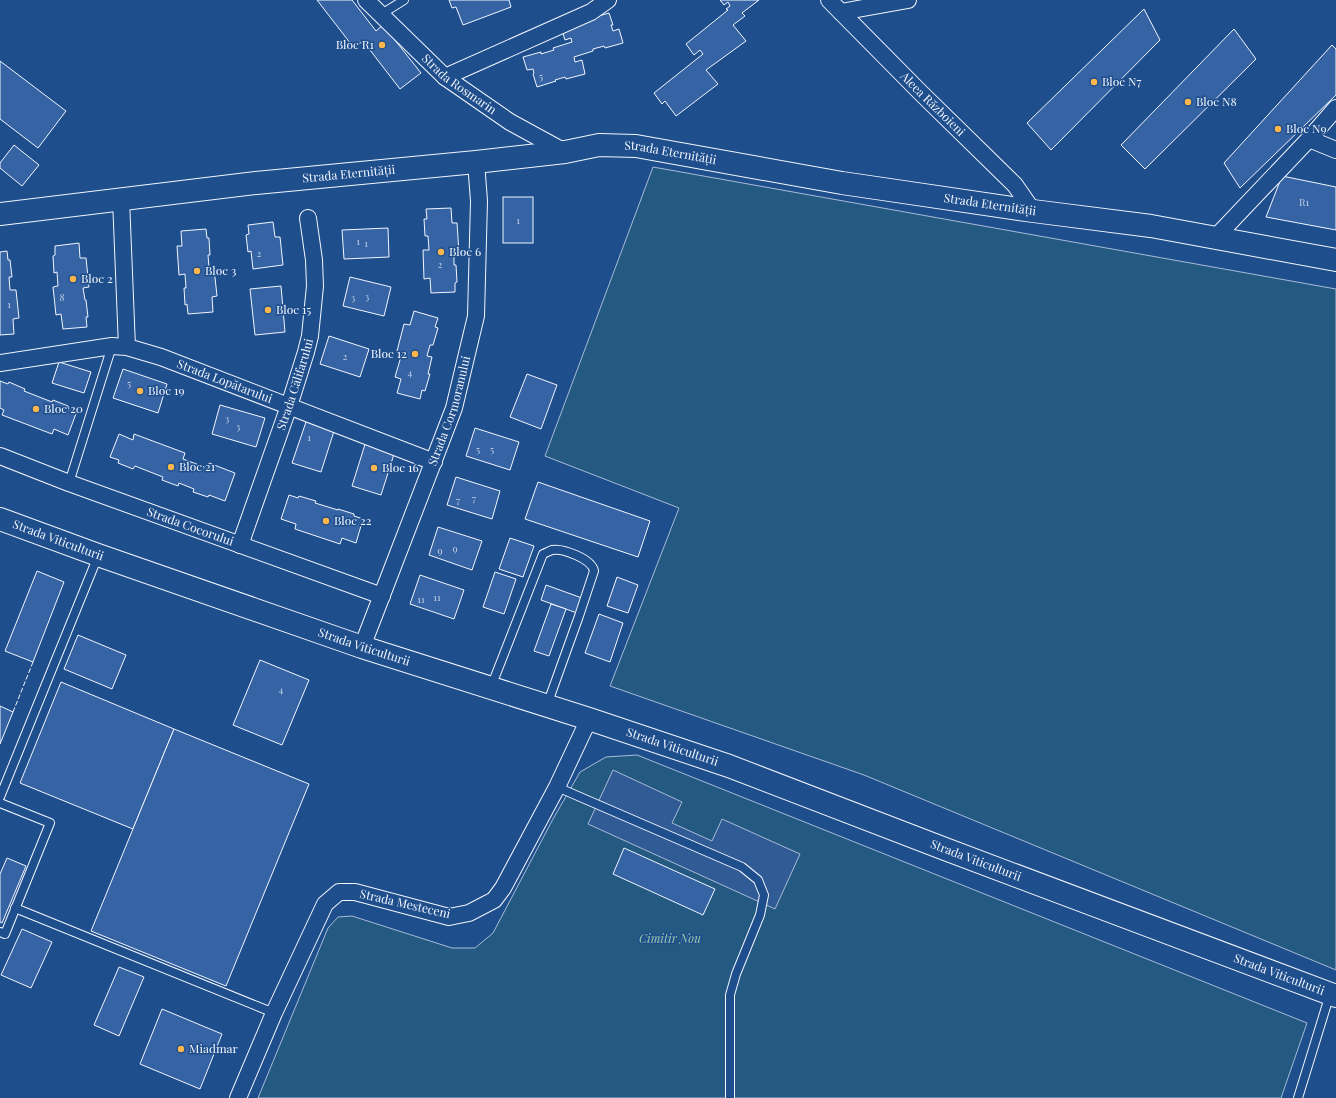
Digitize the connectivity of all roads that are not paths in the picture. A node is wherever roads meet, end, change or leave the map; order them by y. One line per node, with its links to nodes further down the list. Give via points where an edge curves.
1 (366, 0): 7 (street, Strada Rosmarin)
2 (404, 0): 7 (lane)
3 (608, 0): 8 (street, via 591,12)
4 (829, 0): 6 (street, Aleea Războieni)
5 (908, 0): 6 (street)
6 (841, 12): 15 (street, Aleea Războieni, via 1015,185)
7 (380, 15): 8 (street, Strada Rosmarin)
8 (445, 77): 12 (street, Strada Rosmarin, via 510,122)
9 (1336, 108): 10 (street)
10 (1309, 139): 11 (street); 18 (street)
11 (1336, 150)
12 (565, 152): 13 (main road, Strada Eternității); 15 (main road, Strada Eternității, via 599,145 636,146 842,183)
13 (476, 162): 14 (main road, Strada Eternității); 24 (street, Strada Cormoranului, via 479,201 476,316 454,408)
14 (122, 199): 16 (main road, Strada Eternității); 20 (street)
15 (1033, 211): 18 (main road, Strada Eternității, via 1151,226)
16 (0, 214)
17 (308, 218): 22 (street, Strada Călifarului, via 315,286 310,336)
18 (1215, 238): 19 (main road, Strada Eternității)
19 (1336, 260)
20 (119, 347): 21 (street, Strada Lopătarului); 22 (street, Strada Lopătarului, via 161,357); 25 (lane)
21 (0, 363)
22 (289, 406): 24 (street, Strada Lopătarului); 27 (street, Strada Călifarului)
23 (0, 456): 25 (street, Strada Cocorului)
24 (434, 462): 29 (street, Strada Cormoranului)
25 (69, 483): 27 (street, Strada Cocorului)
26 (0, 520): 28 (main road, Strada Viticulturii)
27 (240, 545): 29 (street, Strada Cocorului)
28 (98, 555): 30 (main road, Strada Viticulturii); 35 (lane)
29 (382, 596): 30 (street, Strada Cormoranului)
30 (362, 647): 31 (main road, Strada Viticulturii)
31 (490, 688): 32 (main road, Strada Viticulturii); 32 (lane, via 544,554 551,550 569,552 585,560 594,571)
32 (547, 706): 33 (main road, Strada Viticulturii)
33 (589, 719): 34 (street, Strada Mesteceni); 39 (main road, Strada Viticulturii, via 730,766)
34 (557, 787): 40 (street, Strada Mesteceni, via 503,888 494,900 469,913 449,916 355,892 339,892 325,904); 42 (lane, via 742,867 758,880 764,895 760,915 730,995)
35 (0, 797)
36 (0, 803): 37 (lane, via 50,823)
37 (15, 908): 38 (lane, via 5,934); 40 (lane)
38 (0, 932)
39 (1333, 995): 43 (lane)
40 (274, 1013): 41 (street, Strada Mesteceni)
41 (238, 1098)
42 (730, 1098)
43 (1298, 1098)

